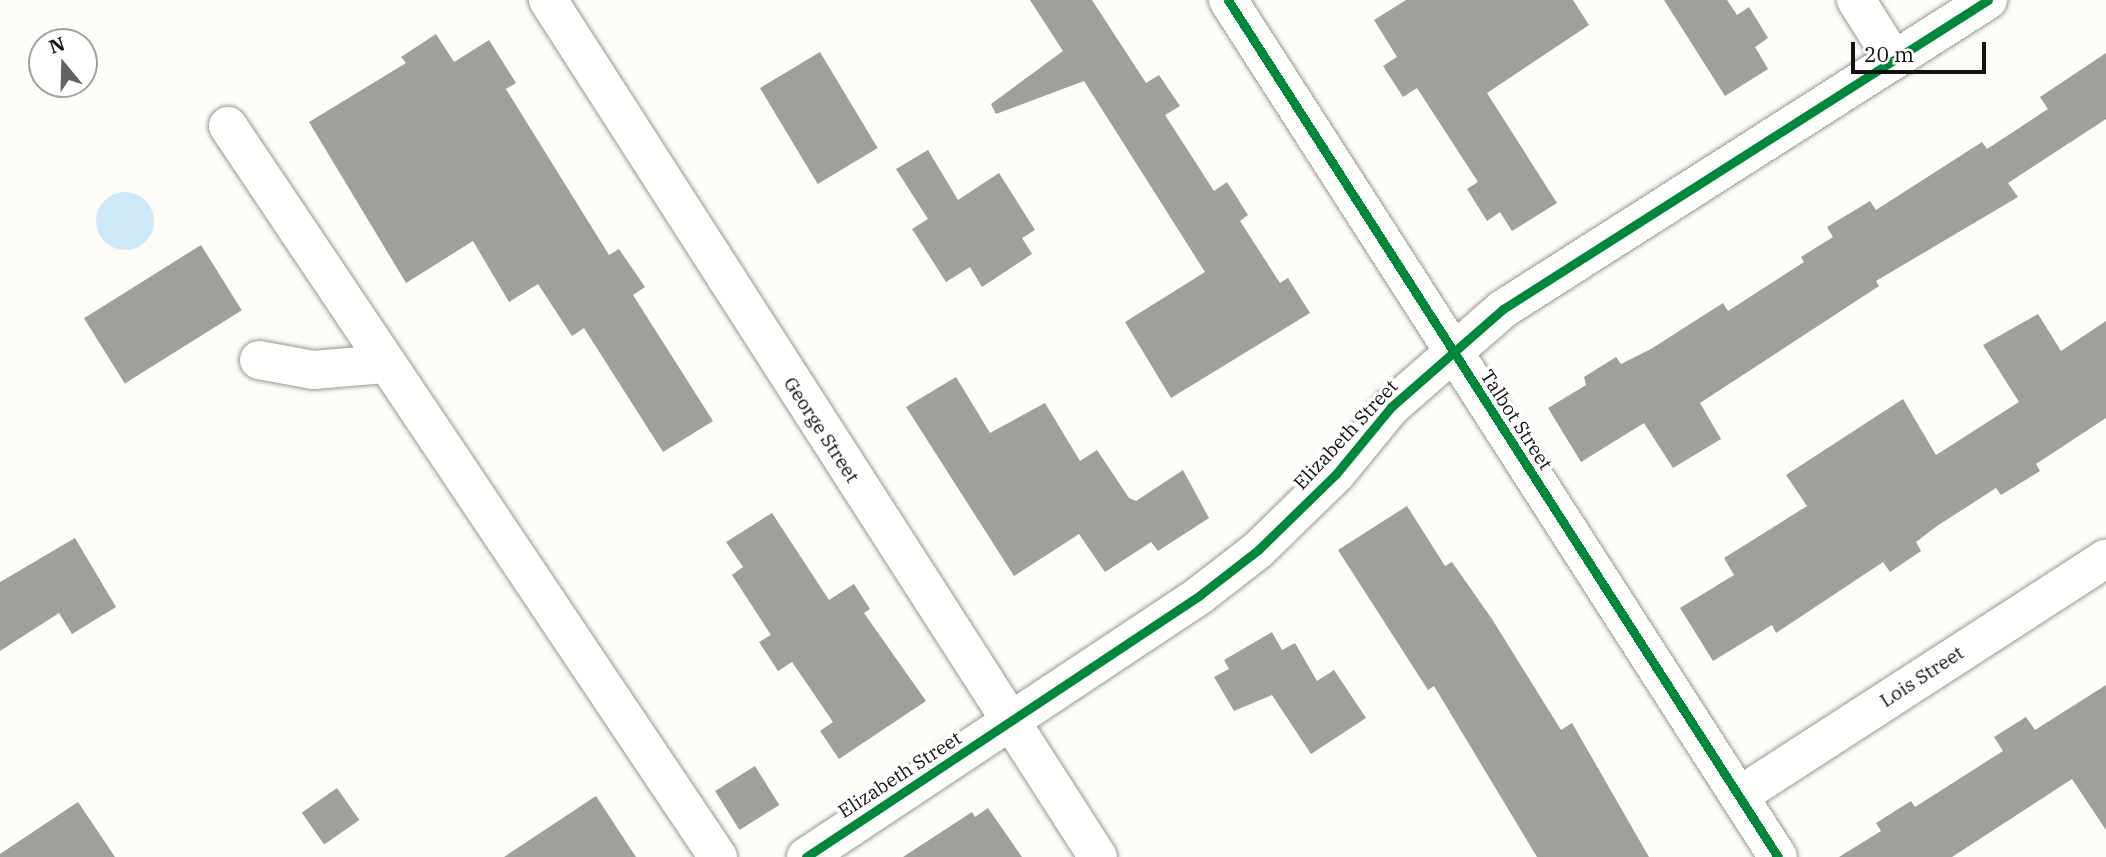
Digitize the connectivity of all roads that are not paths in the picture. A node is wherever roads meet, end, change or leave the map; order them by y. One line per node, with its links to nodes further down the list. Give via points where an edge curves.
1 (548, 0): 11 (street, George Street)
2 (1228, 0): 7 (street, Talbot Street)
3 (1856, 0): 5 (street)
4 (1988, 0): 5 (street, Elizabeth Street)
5 (1894, 60): 7 (street, Elizabeth Street, via 1503,309)
6 (228, 127): 9 (street)
7 (1452, 354): 11 (street, Elizabeth Street, via 1391,407 1275,536 1200,595); 12 (street, Talbot Street)
8 (259, 360): 9 (street, via 313,370)
9 (385, 364): 13 (street)
10 (2106, 559): 12 (street, Lois Street)
11 (1010, 723): 14 (street, Elizabeth Street); 15 (street, George Street)
12 (1739, 796): 16 (street, Talbot Street)
13 (718, 857)
14 (806, 857)
15 (1098, 857)
16 (1778, 857)

